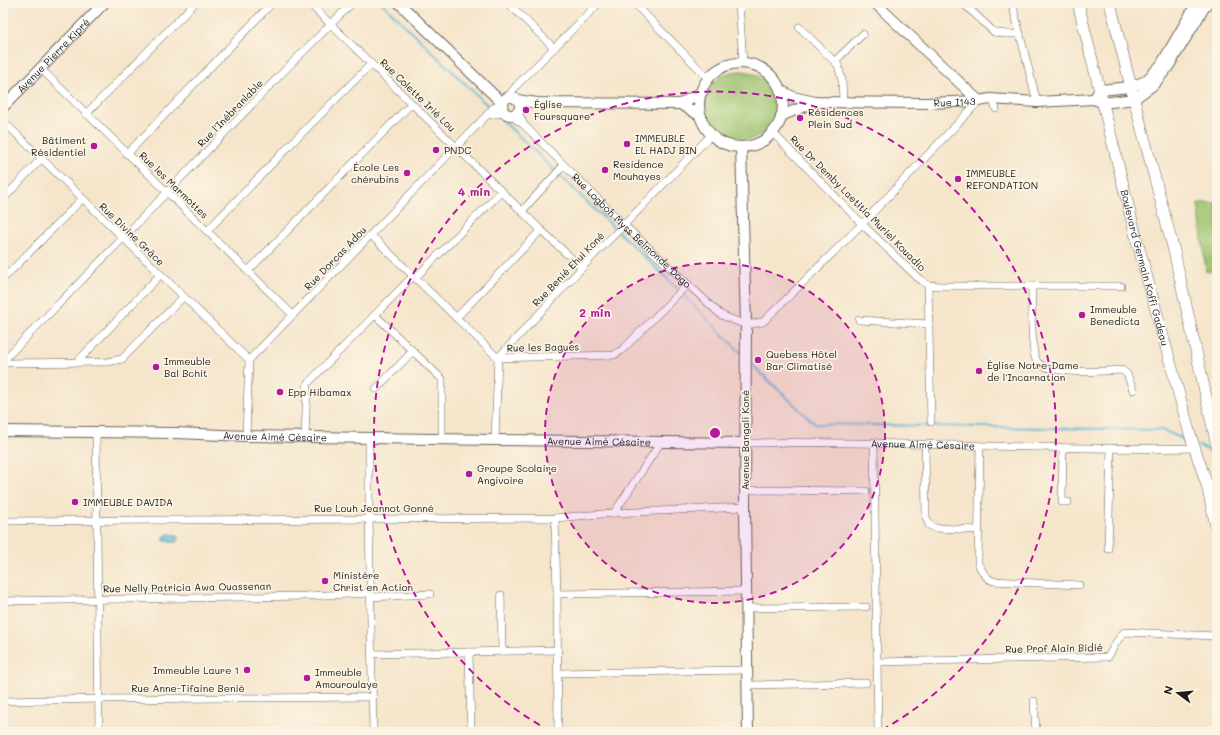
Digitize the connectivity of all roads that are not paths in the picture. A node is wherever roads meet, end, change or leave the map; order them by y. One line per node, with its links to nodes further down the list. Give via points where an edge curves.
1 (104, 3): 27 (street, Avenue Pierre Kipré)
2 (195, 3): 42 (street)
3 (272, 3): 50 (street)
4 (310, 3): 19 (street, Rue Colette Irié Lou)
5 (352, 3): 19 (street, Rue l'Inébranlable)
6 (399, 3): 41 (street, Rue Logboh Myss Belmonde Dogo)
7 (508, 3): 23 (street)
8 (599, 3): 23 (street)
9 (634, 3): 28 (street)
10 (739, 3): 25 (street)
11 (875, 3): 34 (street)
12 (963, 3): 22 (street, via 994,32)
13 (1012, 3): 22 (street)
14 (1078, 3): 33 (main road, Boulevard Germain Koffi Gadeau)
15 (1110, 3): 29 (main road)
16 (1207, 3): 18 (street)
17 (1195, 4): 18 (street); 29 (street, via 1161,65 1146,81)
18 (1196, 19): 32 (street, via 1168,67 1154,85)
19 (331, 24): 26 (street, Rue Colette Irié Lou); 54 (street, Rue l'Inébranlable)
20 (799, 27): 24 (street)
21 (863, 34): 24 (street)
22 (1020, 34): 37 (street)
23 (554, 48): 41 (street, via 517,85)
24 (835, 61): 36 (street, via 840,71)
25 (743, 63): 28 (street, via 730,65); 30 (street, via 766,71)
26 (371, 64): 38 (street, Rue Colette Irié Lou); 61 (street)
27 (41, 69): 40 (street, Avenue Pierre Kipré); 42 (street, Rue les Marmottes)
28 (709, 79): 31 (street)
29 (1130, 87): 32 (main road); 33 (street)
30 (780, 90): 35 (street, Rue I143, via 793,97); 44 (street, via 783,105)
31 (702, 92): 39 (street); 43 (street)
32 (1138, 96): 33 (street); 100 (main road)
33 (1099, 97): 37 (street, Rue I143); 103 (main road, Boulevard Germain Koffi Gadeau, via 1171,370)
34 (979, 101): 36 (street, Rue I143); 37 (street, Rue I143, via 994,104); 58 (street)
35 (814, 102): 36 (street, Rue I143); 44 (street, Rue I143)
36 (843, 102)
37 (1037, 102)
38 (411, 104): 48 (street, Rue Colette Irié Lou); 65 (street)
39 (680, 104): 41 (street, via 537,103); 43 (street)
40 (3, 107)
41 (504, 108): 48 (street, Rue Dorcas Adou); 52 (street, Rue Logboh Myss Belmonde Dogo)
42 (86, 114): 50 (street, Rue les Marmottes)
43 (700, 116): 47 (street)
44 (781, 116): 46 (street)
45 (3, 122): 51 (street, Rue Divine Grâce)
46 (773, 132): 49 (street, via 760,143); 58 (street, Rue Dr Demby Laetitia Muriel Kouadio)
47 (711, 134): 49 (street, via 722,143); 59 (street, Rue Benié Ehui Koné)
48 (456, 147): 53 (street, Rue Colette Irié Lou); 62 (street, Rue Dorcas Adou)
49 (741, 147): 79 (street, Avenue Bangali Koné)
50 (127, 154): 54 (street, Rue les Marmottes)
51 (41, 159): 55 (street); 56 (street, Rue Divine Grâce)
52 (564, 165): 57 (street); 59 (street, Rue Logboh Myss Belmonde Dogo)
53 (502, 191): 57 (street, Rue Colette Irié Lou); 67 (street)
54 (167, 193): 61 (street, Rue les Marmottes); 63 (street, Rue l'Inébranlable)
55 (3, 199)
56 (82, 199): 63 (street, Rue Divine Grâce); 68 (street)
57 (522, 211): 60 (street, Rue Colette Irié Lou)
58 (862, 224): 70 (street, Rue Dr Demby Laetitia Muriel Kouadio); 79 (street, via 763,322)
59 (624, 225): 64 (street, Rue Benié Ehui Koné); 69 (street, Rue Logboh Myss Belmonde Dogo)
60 (541, 230): 64 (street, Rue Colette Irié Lou); 76 (street)
61 (207, 231): 65 (street, Rue les Marmottes)
62 (372, 235): 67 (street, Rue les Bagues); 75 (street, Rue Dorcas Adou)
63 (123, 238): 66 (street, Rue Divine Grâce); 83 (street, Rue l'Inébranlable)
64 (582, 268): 81 (street, Rue Benié Ehui Koné)
65 (248, 271): 75 (street, Rue les Marmottes)
66 (160, 275): 73 (street, Rue Divine Grâce); 84 (street)
67 (416, 275): 74 (street); 76 (street, Rue les Bagues)
68 (3, 279)
69 (688, 284): 79 (street, Rue Logboh Myss Belmonde Dogo, via 721,315); 81 (street, Rue les Bagues, via 614,355)
70 (928, 285): 71 (street, Rue Dr Demby Laetitia Muriel Kouadio); 78 (street)
71 (1032, 286): 72 (street, Rue Dr Demby Laetitia Muriel Kouadio); 86 (street, via 1034,344 1039,363 1051,370 1062,371 1122,370 1127,374)
72 (1121, 286)
73 (183, 297): 82 (street, Rue Divine Grâce); 84 (street, via 122,359 108,362)
74 (375, 315): 80 (street); 91 (street, via 307,384)
75 (293, 316): 82 (street, Rue Dorcas Adou)
76 (456, 318): 81 (street, Rue les Bagues)
77 (859, 320): 78 (street)
78 (929, 324): 87 (street)
79 (746, 326): 97 (street, Avenue Bangali Koné)
80 (414, 351): 85 (street); 93 (street, via 442,379)
81 (498, 358): 94 (street)
82 (248, 360): 90 (street)
83 (3, 362): 84 (street)
84 (77, 362)
85 (376, 389)
86 (1133, 390)
87 (931, 422)
88 (3, 431): 89 (street, Avenue Aimé Césaire)
89 (96, 432): 90 (street, Avenue Aimé Césaire); 111 (street)
90 (246, 436): 91 (street, Avenue Aimé Césaire)
91 (305, 437): 92 (street, Avenue Aimé Césaire)
92 (369, 438): 93 (street, Avenue Aimé Césaire); 109 (street)
93 (442, 439): 94 (street, Avenue Aimé Césaire)
94 (495, 440): 95 (street, Avenue Aimé Césaire)
95 (661, 442): 97 (street, Avenue Aimé Césaire); 108 (street)
96 (874, 442): 97 (street, Avenue Aimé Césaire); 98 (street, Avenue Aimé Césaire); 131 (street)
97 (745, 443): 104 (street, Avenue Bangali Koné)
98 (925, 444): 99 (street, Avenue Aimé Césaire); 113 (street, via 926,517 929,525 935,528)
99 (980, 446): 101 (street, Avenue Aimé Césaire); 113 (street)
100 (1217, 446)
101 (1063, 448): 102 (street, Avenue Aimé Césaire); 106 (street, via 1062,502)
102 (1111, 448): 103 (street, Avenue Aimé Césaire); 115 (street)
103 (1196, 448): 114 (main road, Boulevard Germain Koffi Gadeau)
104 (746, 490): 105 (street); 107 (street, Avenue Bangali Koné)
105 (866, 491)
106 (1068, 502)
107 (745, 507): 108 (street, Rue Louh Jeannot Gonné); 117 (street, Avenue Bangali Koné)
108 (614, 513): 110 (street, Rue Louh Jeannot Gonné)
109 (369, 518): 110 (street, Rue Louh Jeannot Gonné); 111 (street, Rue Louh Jeannot Gonné); 120 (street)
110 (555, 518): 119 (street)
111 (96, 520): 112 (street, Rue Louh Jeannot Gonné); 122 (street)
112 (3, 521)
113 (978, 530): 116 (street, via 978,563 988,579)
114 (1217, 531)
115 (1108, 549)
116 (1079, 586)
117 (747, 591): 119 (street); 125 (street, Avenue Bangali Koné)
118 (430, 594): 120 (street, Rue Nelly Patricia Awa Ouassenan)
119 (557, 594): 127 (street)
120 (371, 595): 122 (street, Rue Nelly Patricia Awa Ouassenan); 130 (street)
121 (501, 595): 129 (street)
122 (98, 599): 123 (street, Rue Nelly Patricia Awa Ouassenan); 137 (street)
123 (3, 601)
124 (866, 607): 125 (street)
125 (747, 608): 132 (street, Avenue Bangali Koné)
126 (1217, 636): 131 (street, Rue Prof Alain Bidié, via 1124,632 1108,657)
127 (558, 650): 129 (street); 133 (street)
128 (469, 652): 129 (street); 130 (street); 142 (street)
129 (502, 652)
130 (371, 654): 136 (street)
131 (877, 662): 145 (street)
132 (747, 670): 133 (street); 135 (street, Avenue Bangali Koné)
133 (558, 673): 143 (street)
134 (866, 683): 135 (street)
135 (747, 685): 144 (street, Avenue Bangali Koné)
136 (373, 697): 137 (street, Rue Anne-Tifaine Benié); 141 (street)
137 (100, 699): 138 (street, Rue Anne-Tifaine Benié); 140 (street)
138 (3, 701)
139 (1034, 701): 146 (street)
140 (99, 732)
141 (373, 732)
142 (471, 732)
143 (558, 732)
144 (748, 732)
145 (878, 732)
146 (1036, 732)

